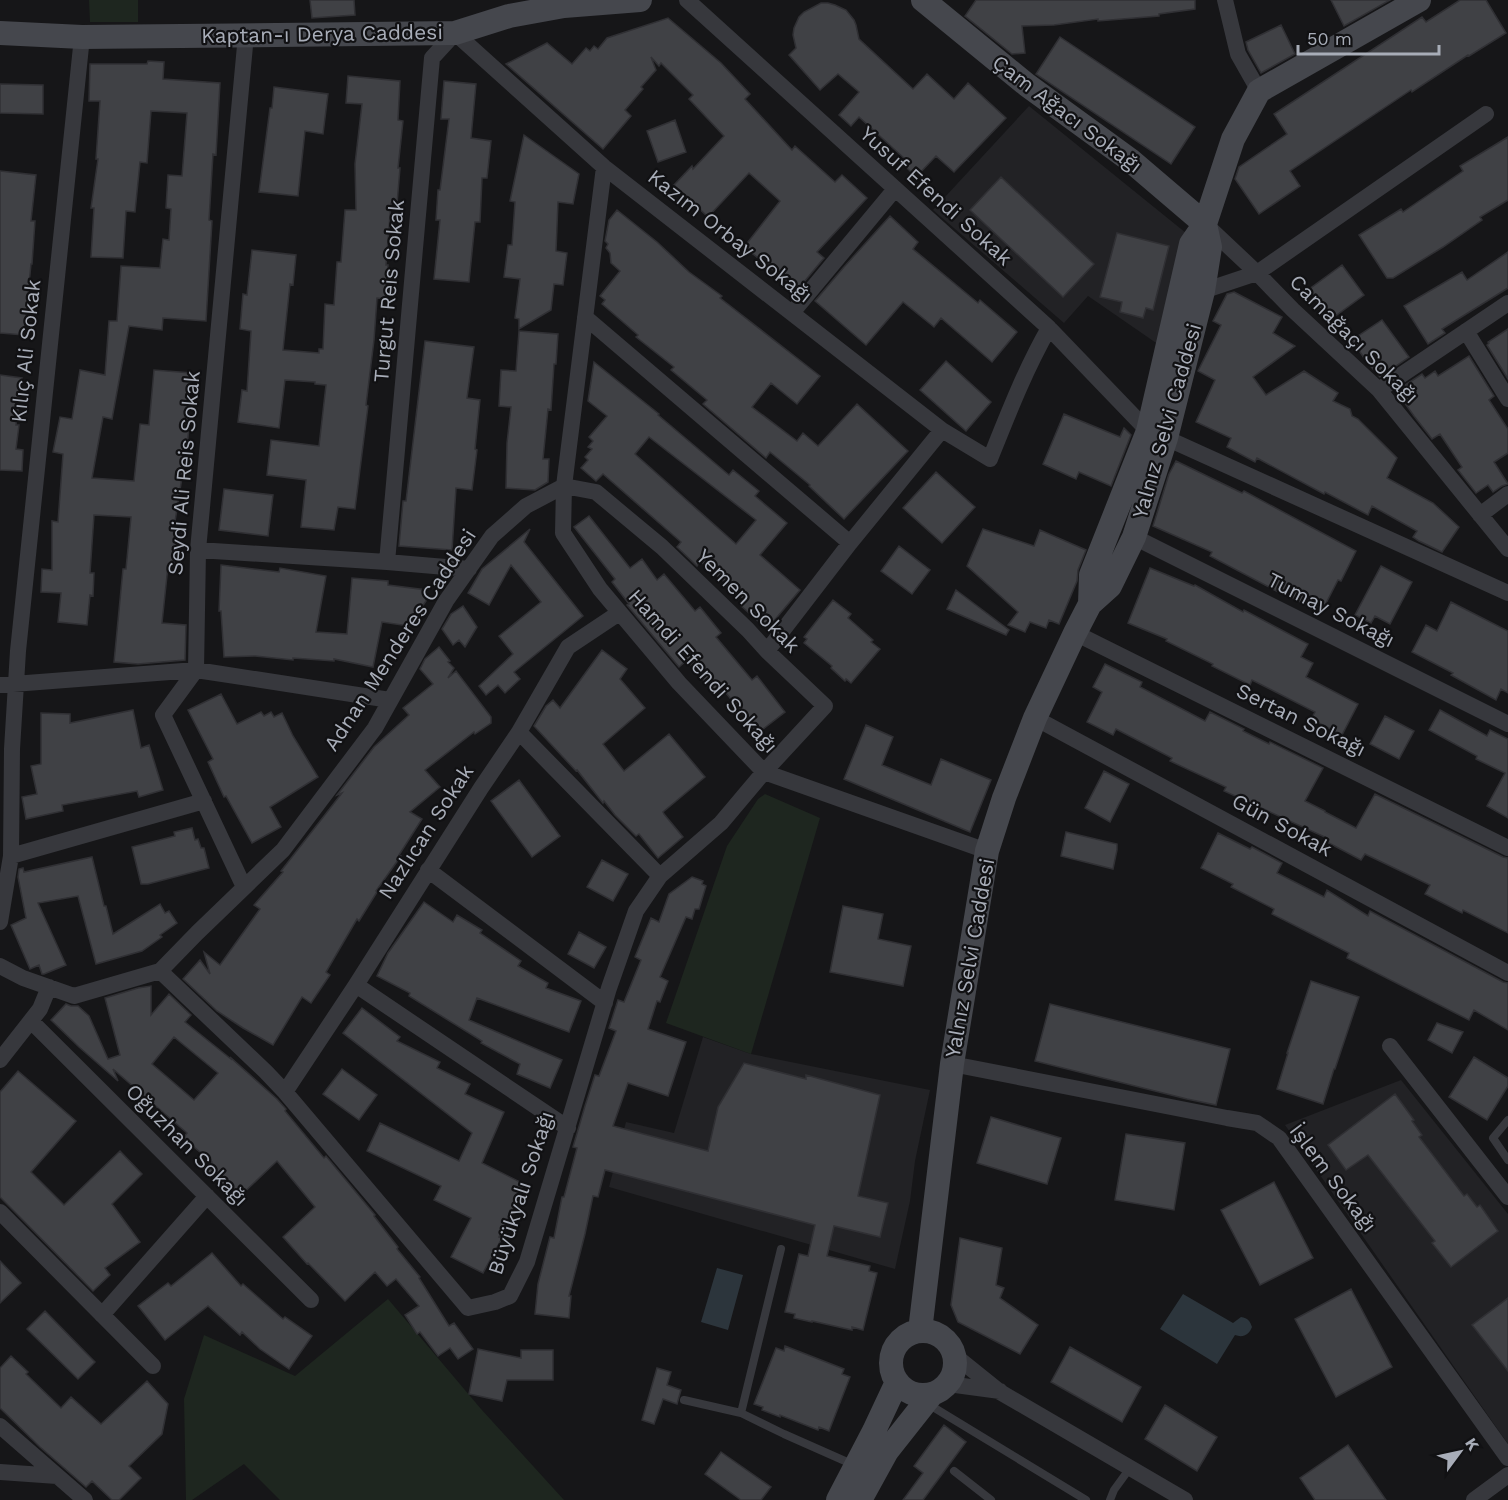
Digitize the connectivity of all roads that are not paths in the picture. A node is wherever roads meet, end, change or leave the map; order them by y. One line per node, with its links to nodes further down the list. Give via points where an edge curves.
1 (640, 0): 8 (street, Kaptan-ı Derya Caddesi, via 564,6 509,16)
2 (687, 0): 14 (street, Yusuf Efendi Sokak)
3 (923, 0): 6 (street)
4 (1225, 0): 11 (street, via 1238,54)
5 (1419, 0): 11 (street)
6 (944, 6): 15 (street, Çam Ağacı Sokağı, via 1027,85 1130,160)
7 (0, 33): 10 (street, Kaptan-ı Derya Caddesi)
8 (455, 33): 9 (street, Kaptan-ı Derya Caddesi); 13 (street, Kazım Orbay Sokağı); 34 (street, Turgut Reis Sokak, via 432,58)
9 (246, 35): 10 (street, Kaptan-ı Derya Caddesi); 33 (street, Seydi Ali Reis Sokak)
10 (81, 37): 42 (street, Kılıç Ali Sokak, via 18,651)
11 (1259, 91): 15 (street, Yalnız Selvi Caddesi, via 1233,139)
12 (1486, 114): 16 (street)
13 (604, 166): 19 (street, Kazım Orbay Sokağı); 20 (street)
14 (894, 189): 19 (street); 21 (street, Yusuf Efendi Sokak)
15 (1205, 224): 16 (street, Camağaçı Sokağı); 17 (street, Yalnız Selvi Caddesi, via 1210,247); 26 (street, Yalnız Selvi Caddesi, via 1191,244)
16 (1257, 273): 17 (street); 23 (street, Camağaçı Sokağı)
17 (1203, 291): 26 (street, Yalnız Selvi Caddesi)
18 (1508, 303): 22 (street)
19 (792, 313): 25 (street, Kazım Orbay Sokağı)
20 (585, 317): 27 (street); 31 (street)
21 (1048, 328): 25 (street, Kazım Orbay Sokağı, via 1018,387 990,459); 26 (street, Yusuf Efendi Sokak)
22 (1466, 331): 23 (street); 24 (street)
23 (1379, 390): 29 (street, Camağaçı Sokağı)
24 (1508, 399)
25 (942, 430): 31 (street)
26 (1157, 434): 30 (street, Yalnız Selvi Caddesi); 36 (street); 37 (street, Yalnız Selvi Caddesi, via 1091,575)
27 (564, 486): 35 (street, Adnan Menderes Caddesi, via 526,506 492,536); 38 (street, Hamdi Efendi Sokağı, via 563,533); 40 (street, Yemen Sokak, via 596,492 662,547)
28 (1508, 494): 29 (street)
29 (1480, 515): 32 (street, Camağaçı Sokağı)
30 (1134, 537): 37 (street, Yalnız Selvi Caddesi, via 1110,586); 45 (street, Tumay Sokağı)
31 (850, 543): 40 (street)
32 (1508, 549)
33 (198, 550): 34 (street); 41 (street, Seydi Ali Reis Sokak)
34 (387, 562): 35 (street)
35 (469, 569): 43 (street, Adnan Menderes Caddesi)
36 (1508, 593)
37 (1090, 604): 39 (street, Yalnız Selvi Caddesi)
38 (619, 613): 46 (street, Nazlıcan Sokak, via 568,647); 47 (street, Hamdi Efendi Sokağı)
39 (1075, 633): 44 (street, Yalnız Selvi Caddesi); 49 (street, Sertan Sokağı)
40 (766, 651): 47 (street, Yemen Sokak, via 825,706)
41 (196, 670): 42 (street); 43 (street); 48 (street, via 163,715)
42 (8, 684): 51 (street, Kılıç Ali Sokak)
43 (390, 700): 54 (street, Adnan Menderes Caddesi, via 375,728 283,850)
44 (1035, 718): 50 (street, Yalnız Selvi Caddesi); 58 (street, Gün Sokak)
45 (1508, 724)
46 (519, 732): 52 (street, Nazlıcan Sokak); 53 (street)
47 (764, 772): 50 (street, Hamdi Efendi Sokağı); 53 (street, Büyükyalı Sokağı, via 721,822)
48 (204, 801): 51 (street); 54 (street)
49 (1508, 848)
50 (987, 851): 65 (street, Yalnız Selvi Caddesi)
51 (11, 856): 55 (street, Kılıç Ali Sokak)
52 (428, 870): 59 (street, Nazlıcan Sokak); 61 (street)
53 (660, 876): 61 (street, Büyükyalı Sokağı, via 636,911)
54 (244, 887): 57 (street, Adnan Menderes Caddesi)
55 (0, 921)
56 (0, 966): 60 (street, Adnan Menderes Caddesi)
57 (160, 971): 60 (street, Adnan Menderes Caddesi, via 75,996); 66 (street, Büyükyalı Sokağı)
58 (1508, 973)
59 (356, 985): 66 (street, Nazlıcan Sokak); 68 (street)
60 (49, 987): 62 (street)
61 (605, 1003): 68 (street, Büyükyalı Sokağı)
62 (31, 1021): 64 (street); 70 (street, Oğuzhan Sokağı)
63 (1390, 1046): 71 (street)
64 (0, 1060)
65 (951, 1064): 76 (street, Yalnız Selvi Caddesi); 85 (street, İşlem Sokağı, via 1257,1123 1279,1138)
66 (285, 1092): 68 (street, Büyükyalı Sokağı, via 468,1308 510,1296 527,1262)
67 (1508, 1120): 69 (lane, via 1494,1138)
68 (567, 1128)
69 (1508, 1160)
70 (207, 1196): 74 (street, Oğuzhan Sokağı); 75 (street)
71 (1508, 1197)
72 (0, 1212): 75 (street)
73 (781, 1249): 83 (lane)
74 (311, 1300)
75 (102, 1315): 78 (street)
76 (920, 1331): 77 (street, via 941,1336); 79 (street, via 909,1334 894,1350 892,1372)
77 (954, 1354): 80 (street); 81 (street, via 953,1375)
78 (153, 1366)
79 (897, 1382): 81 (street, via 913,1394); 86 (street)
80 (1000, 1392): 81 (street); 87 (street)
81 (935, 1393): 94 (street, via 887,1450); 96 (lane)
82 (684, 1400): 83 (lane)
83 (741, 1413): 86 (lane)
84 (0, 1426): 91 (street)
85 (1508, 1458)
86 (856, 1466): 93 (street)
87 (1130, 1468): 97 (lane); 98 (street)
88 (954, 1471): 95 (lane)
89 (0, 1472): 91 (street)
90 (1508, 1475): 99 (street)
91 (57, 1476): 92 (street)
92 (85, 1500)
93 (838, 1500)
94 (860, 1500)
95 (991, 1500)
96 (1086, 1500)
97 (1110, 1500)
98 (1185, 1500)
99 (1474, 1500)

